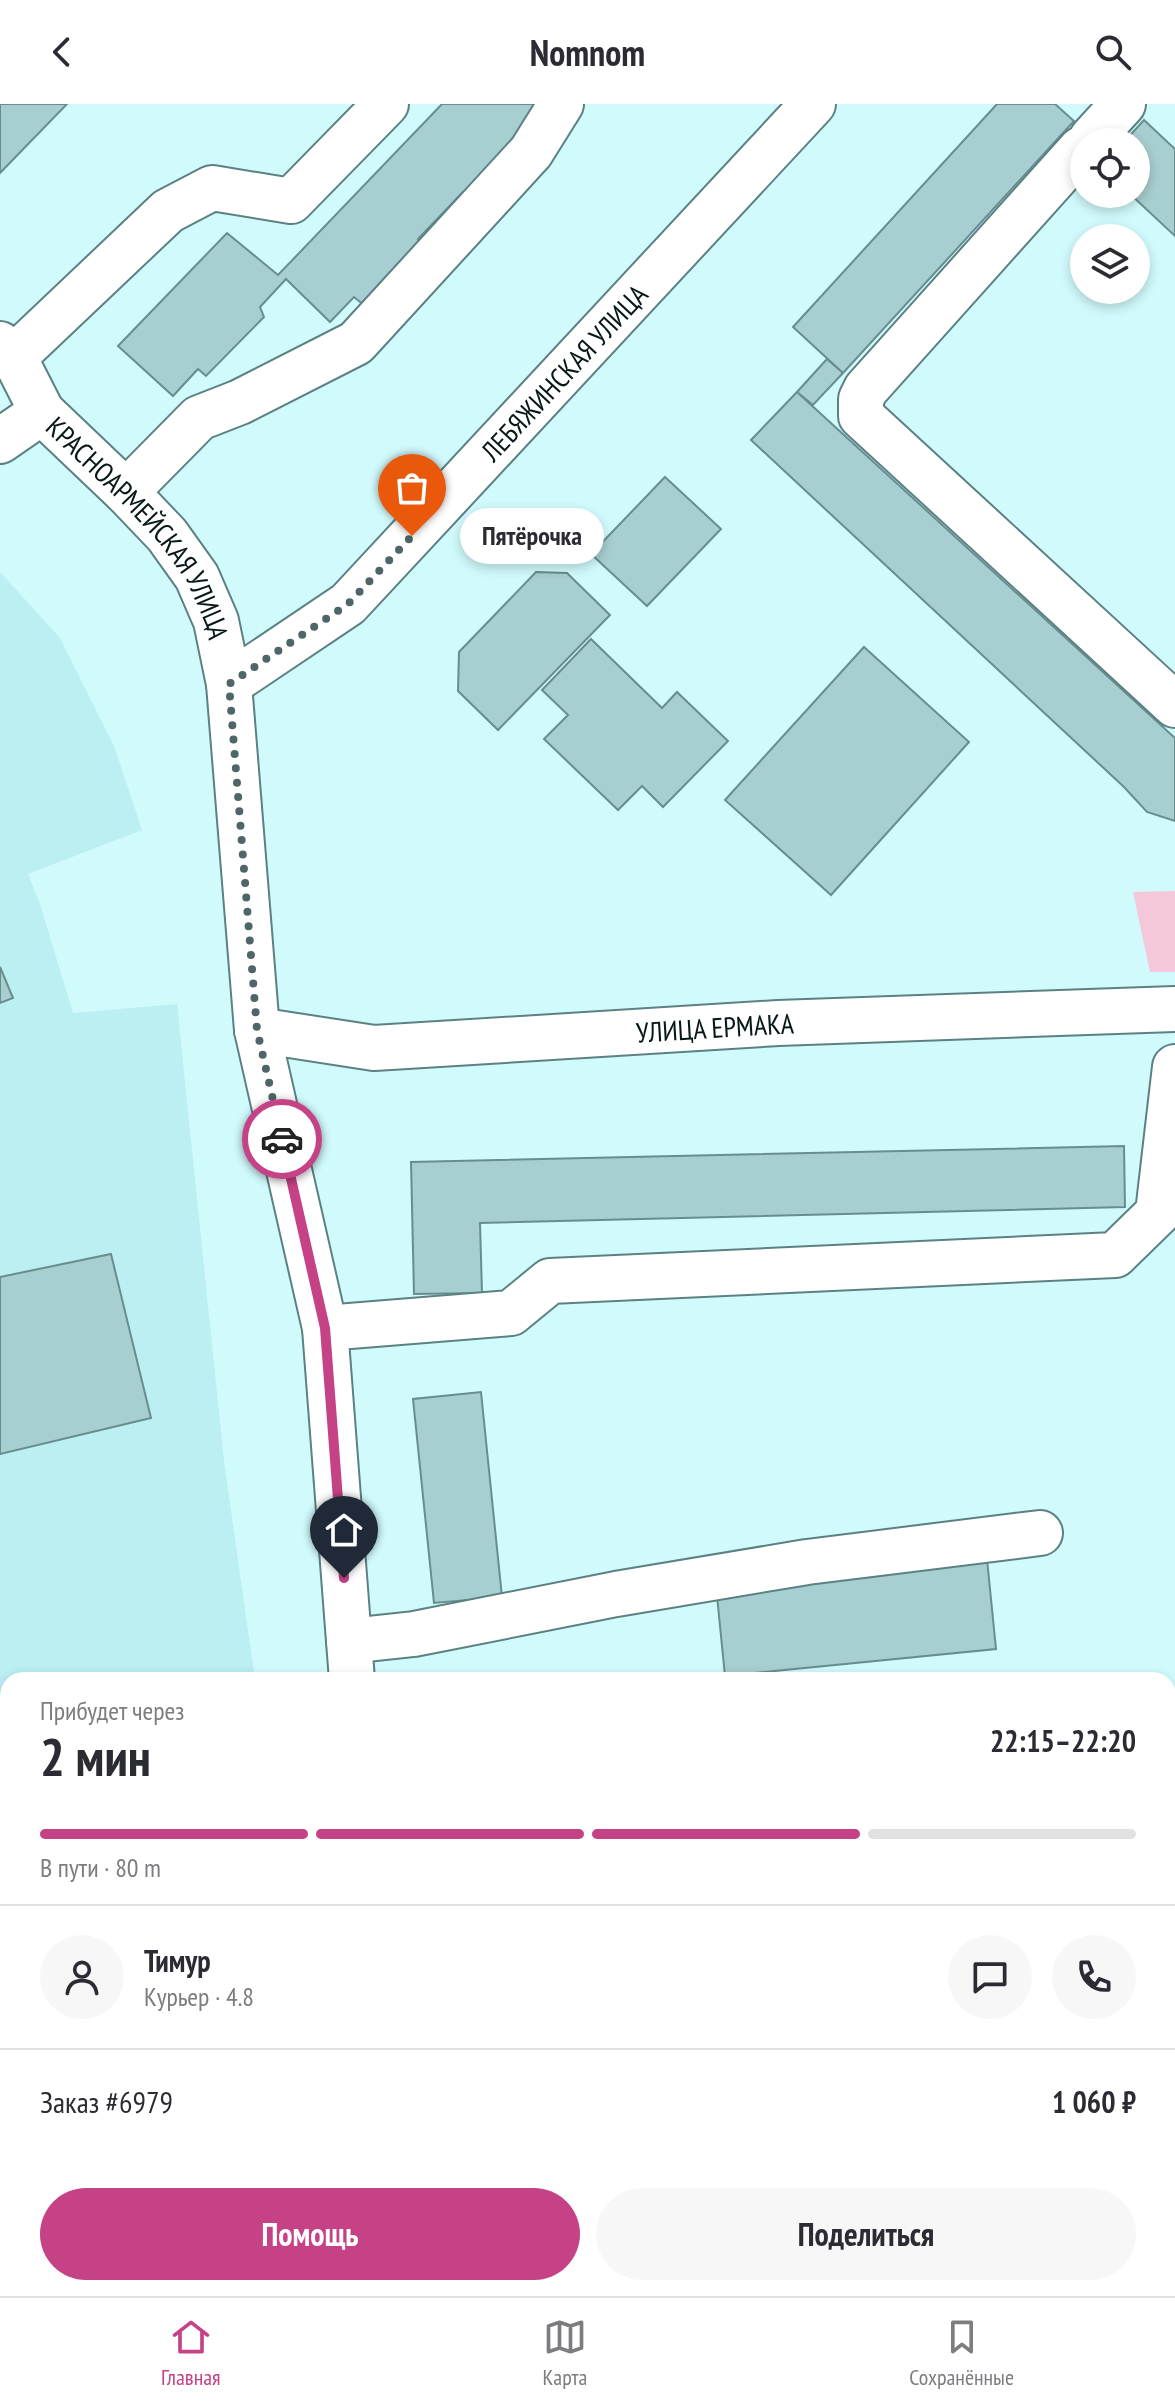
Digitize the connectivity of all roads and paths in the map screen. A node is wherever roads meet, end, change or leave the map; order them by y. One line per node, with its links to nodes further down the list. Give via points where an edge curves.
1 (386, 104): 5 (street, via 291,201 212,188 168,211)
2 (561, 104): 8 (street, via 531,152 356,343 199,418)
3 (813, 104): 9 (street, ЛЕБЯЖИНСКАЯ УЛИЦА, via 348,604)
4 (1123, 104): 10 (street, via 866,389 861,416)
5 (7, 351): 6 (street, КРАСНОАРМЕЙСКАЯ УЛИЦА)
6 (42, 412): 7 (street); 8 (street, КРАСНОАРМЕЙСКАЯ УЛИЦА)
7 (0, 441)
8 (126, 492): 9 (street, КРАСНОАРМЕЙСКАЯ УЛИЦА, via 197,577 216,621)
9 (229, 684): 12 (street, КРАСНОАРМЕЙСКАЯ УЛИЦА)
10 (1175, 705)
11 (1175, 1009): 12 (street, УЛИЦА ЕРМАКА, via 778,1023 374,1048)
12 (257, 1030): 14 (street, КРАСНОАРМЕЙСКАЯ УЛИЦА)
13 (1175, 1067): 14 (street, via 1158,1213 1115,1255 550,1281 511,1313)
14 (325, 1328): 16 (street, КРАСНОАРМЕЙСКАЯ УЛИЦА)
15 (1040, 1533): 16 (street, via 807,1562 616,1594 414,1634)
16 (351, 1660)

